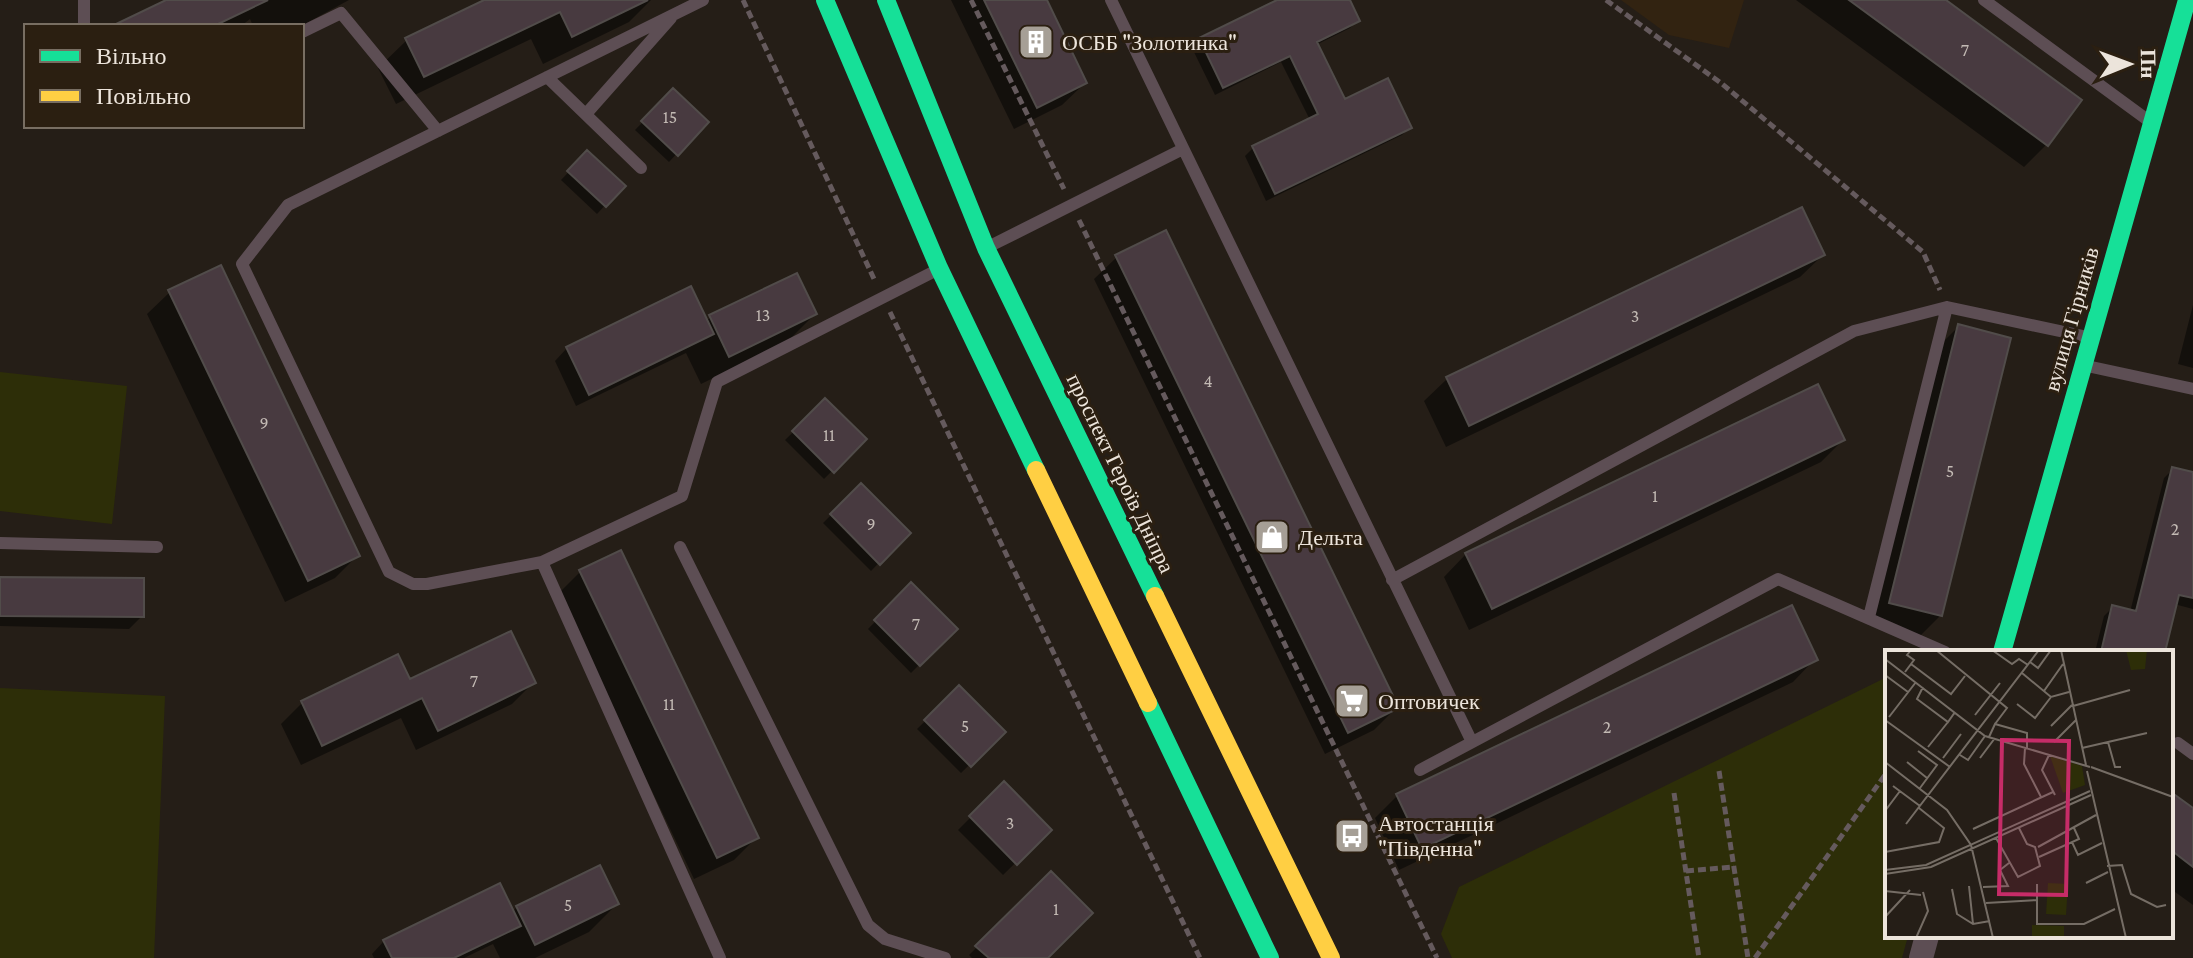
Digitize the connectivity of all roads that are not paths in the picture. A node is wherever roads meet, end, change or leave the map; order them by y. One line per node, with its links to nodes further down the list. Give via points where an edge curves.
1 (84, 0): 9 (lane)
2 (703, 0): 8 (lane)
3 (825, 0): 18 (street)
4 (886, 0): 17 (street, проспект Героїв Дніпра)
5 (1111, 0): 15 (lane)
6 (1984, 0): 13 (lane)
7 (2187, 0): 13 (street, вулиця Гірників)
8 (675, 13): 11 (lane); 12 (lane)
9 (84, 24)
10 (304, 31): 14 (lane, via 341,13)
11 (547, 77): 12 (lane); 14 (lane)
12 (586, 114): 16 (lane)
13 (2152, 123): 20 (street, вулиця Гірників)
14 (438, 131): 26 (lane, via 288,205 242,264 389,572 400,580 427,584)
15 (1183, 149): 17 (lane); 27 (lane)
16 (641, 168)
17 (986, 248): 39 (street, проспект Героїв Дніпра)
18 (939, 268): 26 (lane, via 717,382 682,496); 38 (street)
19 (1947, 307): 20 (lane); 27 (lane, via 1854,331); 28 (lane)
20 (2091, 337): 21 (street, вулиця Гірників)
21 (2084, 365): 22 (lane); 30 (street, вулиця Гірників)
22 (2193, 389)
23 (0, 543): 24 (lane)
24 (157, 547)
25 (680, 547): 37 (lane, via 868,925 885,939)
26 (542, 562): 36 (lane)
27 (1392, 580): 31 (lane)
28 (1869, 617): 29 (lane); 31 (lane, via 1778,579)
29 (1941, 650)
30 (2003, 650)
31 (1472, 742): 34 (lane)
32 (2178, 743): 33 (lane)
33 (2193, 754)
34 (1420, 770)
35 (1926, 938): 40 (street)
36 (720, 958)
37 (945, 958)
38 (1270, 958)
39 (1331, 958)
40 (1921, 958)

